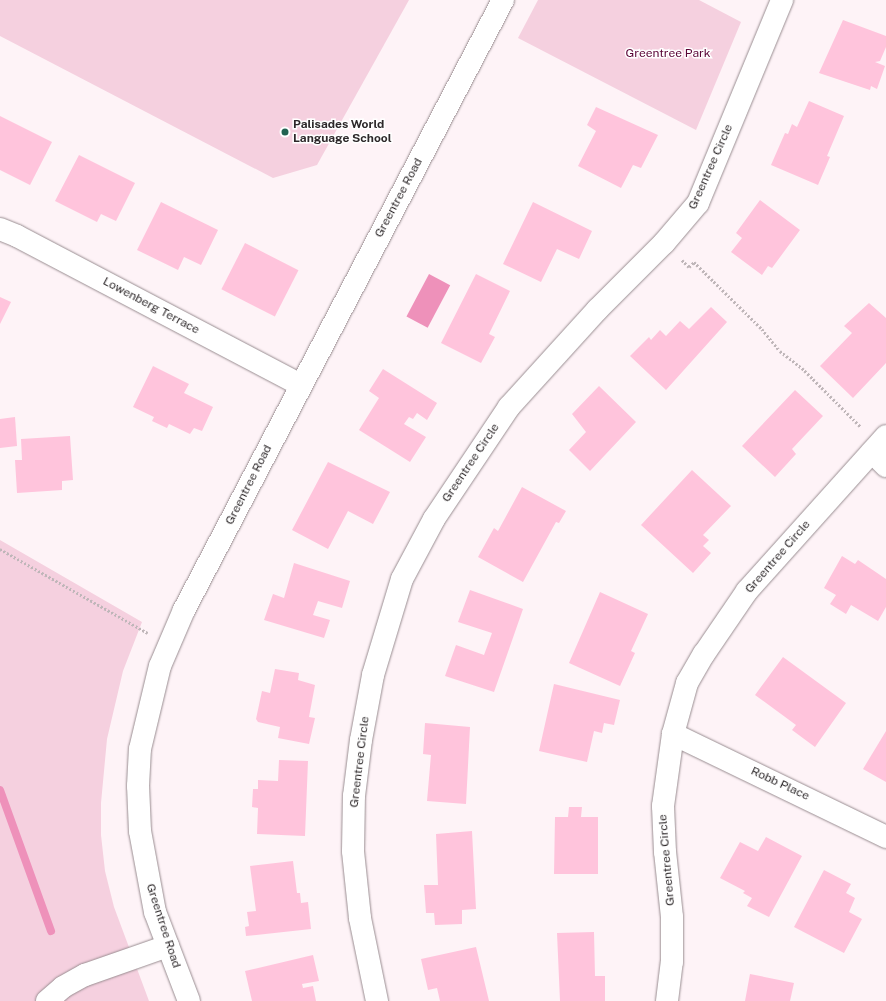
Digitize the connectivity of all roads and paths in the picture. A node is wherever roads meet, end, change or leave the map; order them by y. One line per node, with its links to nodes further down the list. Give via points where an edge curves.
1 (503, 0): 5 (street, Greentree Road)
2 (776, 2): 14 (street, Greentree Circle, via 698,202 664,243 597,310 510,407 434,519 402,579 373,675 354,796 353,851 360,918)
3 (0, 229): 5 (street, Lowenberg Terrace)
4 (703, 271): 6 (path, via 762,329 780,351 802,368)
5 (301, 385): 8 (street, Greentree Road)
6 (880, 450): 9 (street, Greentree Circle, via 747,591 687,683)
7 (0, 549): 8 (path, via 136,628)
8 (168, 643): 11 (street, Greentree Road, via 143,732 138,786 144,863 156,912)
9 (673, 734): 10 (street, Robb Place); 15 (street, Greentree Circle, via 663,806 664,852 672,917 672,962)
10 (886, 837)
11 (168, 946): 12 (street, via 85,975 63,987); 13 (street, Greentree Road)
12 (47, 1001)
13 (189, 1001)
14 (378, 1001)
15 (667, 1001)

